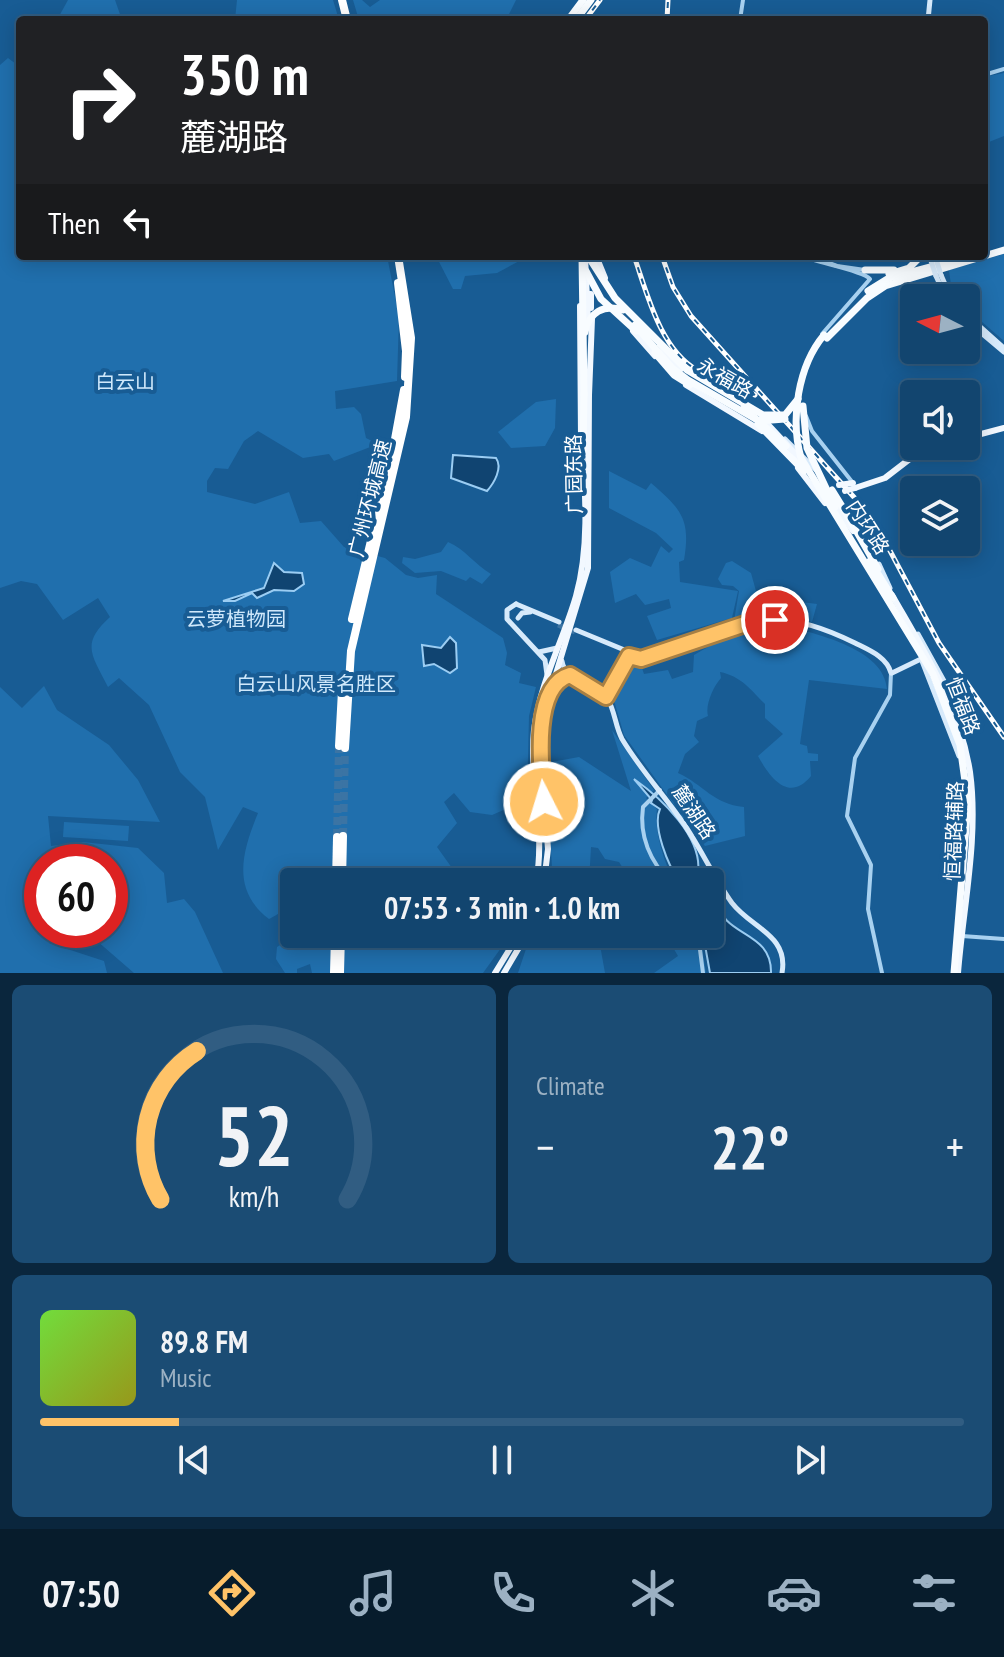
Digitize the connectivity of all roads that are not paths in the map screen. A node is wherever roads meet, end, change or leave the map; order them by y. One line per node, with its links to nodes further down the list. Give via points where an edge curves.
1 (396, 260): 50 (highway, 广州环城高速, via 405,376)
2 (397, 260): 50 (highway, 广州环城高速, via 409,313 409,388 400,449)
3 (586, 260): 18 (highway, bridge)
4 (586, 260): 28 (main road, 广园东路)
5 (586, 260): 34 (highway, bridge)
6 (587, 260): 45 (highway, bridge, via 601,299 666,367 767,431)
7 (588, 260): 20 (main road, 永福路)
8 (589, 260): 23 (highway, bridge)
9 (589, 260): 30 (main road, 永福路)
10 (817, 260): 17 (street)
11 (821, 260): 17 (street)
12 (923, 260): 21 (highway, bridge, via 876,280)
13 (932, 260): 19 (main road, bridge)
14 (950, 260): 17 (highway)
15 (956, 260): 21 (highway, 内环路, bridge, via 881,282)
16 (966, 260): 32 (highway, 内环路, bridge, via 885,286 860,304 827,338)
17 (861, 272): 44 (street, via 870,283 814,345 799,387 812,431)
18 (589, 284): 25 (main road, 广园东路, bridge)
19 (943, 284)
20 (607, 301): 22 (main road); 24 (main road, 永福路); 32 (highway, bridge, via 676,372 759,421 778,422 792,414)
21 (851, 306): 33 (highway, 内环路, bridge, via 813,349)
22 (591, 308): 25 (main road); 25 (main road, via 587,292)
23 (627, 311): 30 (highway); 33 (highway, bridge, via 690,373 763,415 787,414); 34 (highway, bridge, via 607,308 589,320)
24 (617, 317): 25 (main road, via 601,312); 43 (main road, 永福路, via 672,375 761,430)
25 (588, 321): 28 (main road); 31 (main road); 34 (main road, 广园东路)
26 (980, 329): 29 (main road)
27 (980, 330): 29 (main road)
28 (578, 332): 31 (main road, 广园东路)
29 (1004, 350)
30 (665, 353): 35 (main road, 永福路, via 689,377)
31 (579, 369): 39 (main road, 广园东路)
32 (806, 378): 40 (highway, 内环路, bridge, via 804,426)
33 (800, 389): 45 (highway, 内环路, bridge, via 801,458)
34 (586, 394): 39 (highway); 58 (main road, 广园东路, via 589,556)
35 (744, 408): 38 (highway)
36 (1004, 430): 37 (main road)
37 (980, 436)
38 (785, 443): 45 (highway, bridge); 45 (main road); 45 (main road, 恒福路)
39 (583, 451): 54 (main road, 广园东路, via 579,578)
40 (811, 459): 45 (highway, 内环路, bridge); 47 (highway, bridge)
41 (907, 460): 44 (main road)
42 (908, 460): 44 (main road, via 885,478)
43 (811, 485): 45 (main road, 恒福路); 45 (main road, 永福路)
44 (854, 485): 45 (main road, bridge)
45 (834, 495): 46 (main road); 47 (main road, 恒福路); 48 (highway, 内环路, bridge); 56 (main road, 恒福路, via 865,563); 84 (highway, 内环路, bridge, via 935,669 964,742 973,811)
46 (873, 553): 47 (main road); 56 (main road)
47 (880, 574): 56 (main road, 恒福路)
48 (881, 588): 65 (highway, bridge, via 933,681); 84 (highway, 内环路, bridge, via 936,681 965,768 968,815)
49 (516, 604): 51 (main road); 51 (main road, via 558,623 528,611); 52 (main road, via 506,615)
50 (357, 609): 64 (highway, 广州环城高速, via 340,705)
51 (518, 618): 52 (main road)
52 (513, 626): 55 (main road)
53 (575, 631): 57 (main road)
54 (557, 648): 55 (main road); 60 (main road, 广园东路)
55 (537, 652): 60 (main road, via 545,660)
56 (923, 654): 59 (main road); 65 (main road, 恒福路, via 944,698); 72 (main road, 恒福路, via 958,727 971,780)
57 (630, 655): 59 (main road, via 641,659 752,622 790,621 855,646); 63 (main road)
58 (562, 656): 61 (main road); 62 (main road, 广园东路)
59 (891, 672): 83 (street, via 890,695 855,758 847,812 871,865 867,902)
60 (547, 675): 69 (main road, 广园东路, via 533,754 541,844)
61 (570, 675): 62 (main road); 63 (main road)
62 (552, 685): 70 (main road, 广园东路, via 540,748)
63 (606, 697): 66 (main road, 麓湖路, via 623,739)
64 (342, 747)
65 (962, 760): 72 (main road, 恒福路, via 969,813); 84 (main road, 恒福路辅路, via 966,817)
66 (658, 792): 71 (street, via 643,807 643,835); 82 (main road, 麓湖路, via 734,906 777,942)
67 (340, 837): 68 (highway)
68 (339, 868)
69 (538, 868)
70 (545, 868)
71 (657, 868)
72 (961, 936): 73 (street); 84 (main road, 恒福路)
73 (1004, 939)
74 (338, 948): 78 (highway)
75 (510, 948): 79 (main road)
76 (519, 948): 80 (main road)
77 (700, 948): 81 (street)
78 (337, 973)
79 (495, 973)
80 (504, 973)
81 (703, 973)
82 (782, 973)
83 (882, 973)
84 (956, 973)

